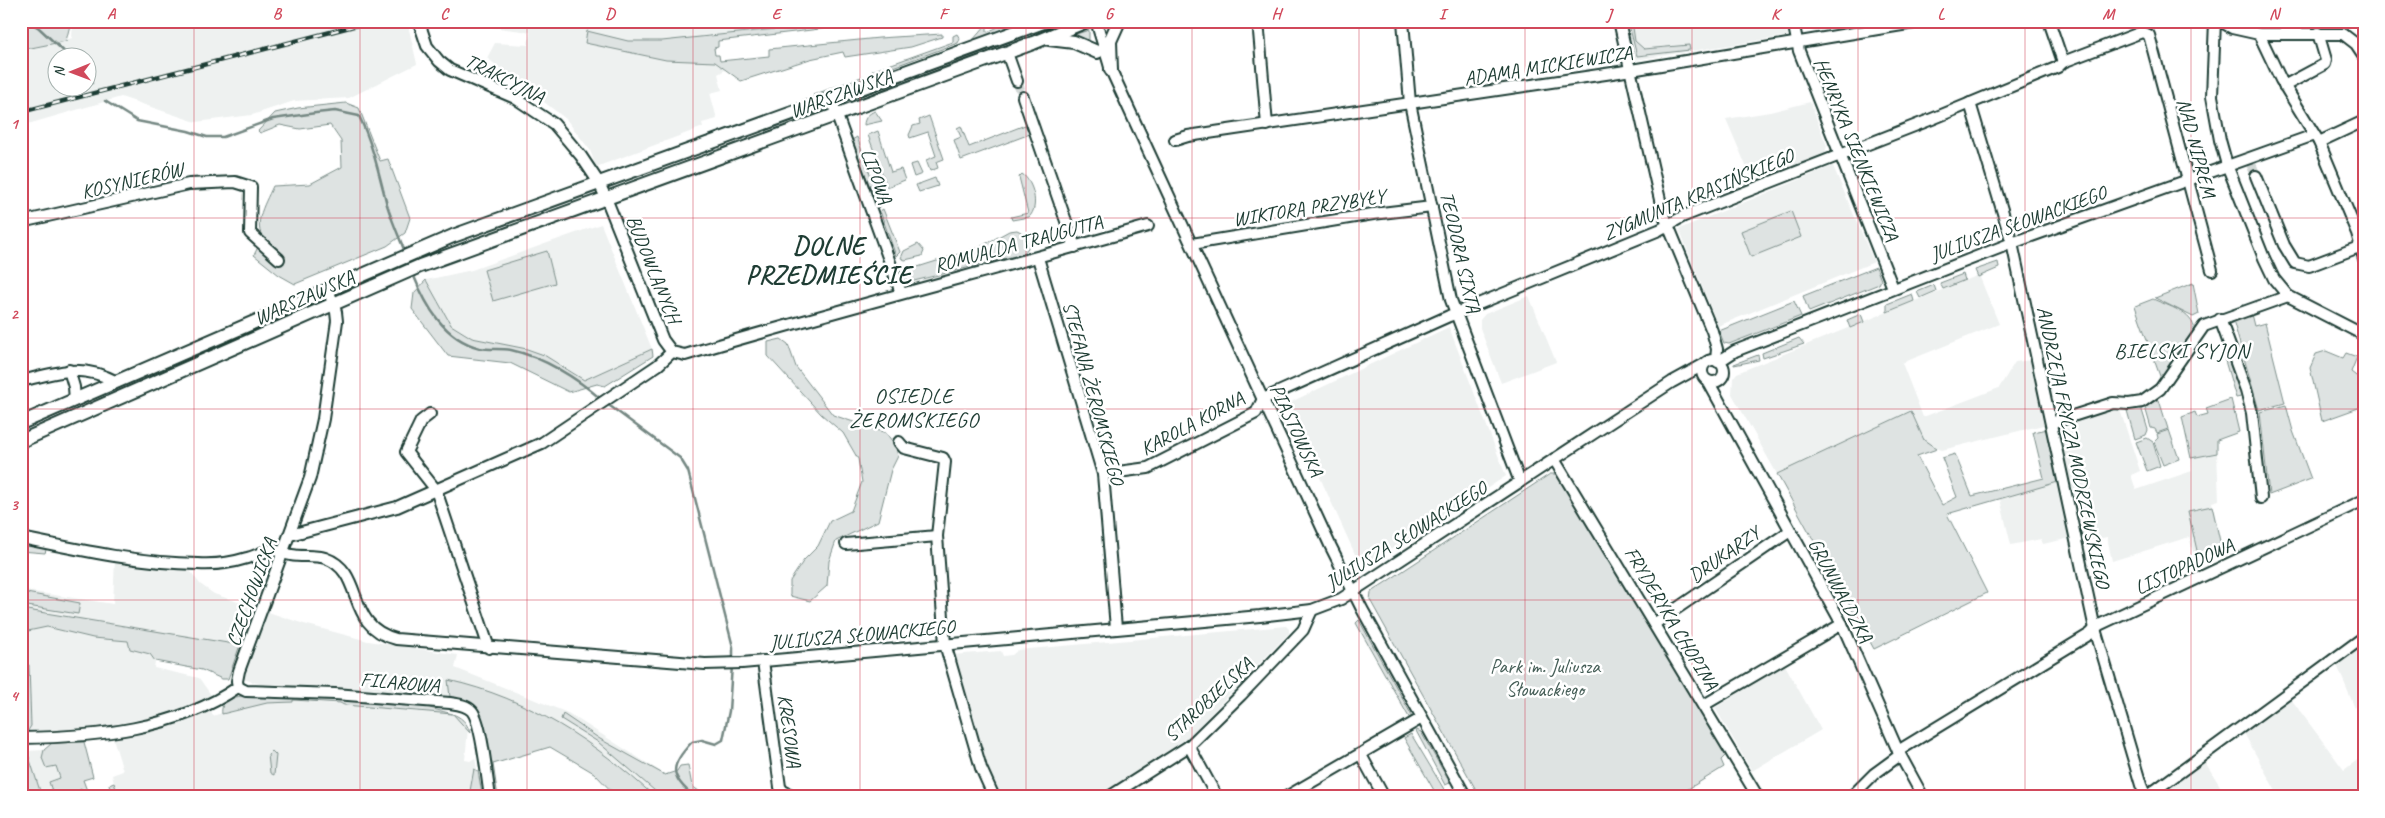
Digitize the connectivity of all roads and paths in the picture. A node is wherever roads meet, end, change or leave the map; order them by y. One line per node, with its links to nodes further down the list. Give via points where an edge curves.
1 (1046, 21): 27 (main road, WARSZAWSKA)
2 (1087, 21): 16 (main road, WARSZAWSKA)
3 (1096, 21): 18 (street, PIASTOWSKA); 22 (street, PIASTOWSKA)
4 (1119, 21): 22 (main road, via 1110,41)
5 (1403, 21): 28 (street, TEODORA SIXTA)
6 (1619, 21): 23 (street)
7 (1794, 21): 17 (street, HENRYKA SIENKIEWICZA)
8 (1926, 21): 17 (street, ADAMA MICKIEWICZA)
9 (2048, 21): 21 (street)
10 (2215, 23): 14 (street); 36 (street, via 2212,96)
11 (420, 25): 39 (street, TRAKCYJNA, via 427,46 439,61 450,70 515,98 554,124)
12 (2145, 31): 21 (street, ZYGMUNTA KRASIŃSKIEGO); 38 (street, NAD NIPREM)
13 (1259, 32): 32 (street)
14 (2259, 34): 15 (street); 25 (street)
15 (2318, 34): 20 (street, via 2339,33 2351,38); 25 (street, via 2325,64)
16 (1044, 39): 18 (main road, via 1074,42); 19 (main road, WARSZAWSKA)
17 (1797, 44): 23 (street, ADAMA MICKIEWICZA); 35 (street, HENRYKA SIENKIEWICZA)
18 (1098, 52): 22 (street, PIASTOWSKA)
19 (1007, 53): 24 (street); 30 (main road, WARSZAWSKA)
20 (2364, 56)
21 (2063, 62): 29 (street, ZYGMUNTA KRASIŃSKIEGO, via 2058,67)
22 (1112, 70): 47 (street, PIASTOWSKA)
23 (1629, 70): 28 (street, ADAMA MICKIEWICZA); 43 (street)
24 (1017, 81)
25 (2284, 86): 33 (street)
26 (1022, 97): 48 (street)
27 (830, 99): 30 (street, LIPOWA); 39 (main road, WARSZAWSKA)
28 (1410, 103): 32 (street, ADAMA MICKIEWICZA); 41 (street, TEODORA SIXTA)
29 (1970, 103): 35 (street, ZYGMUNTA KRASIŃSKIEGO); 46 (street, ANDRZEJA FRYCZA MODRZEWSKIEGO)
30 (836, 115): 40 (main road, WARSZAWSKA); 56 (street, LIPOWA)
31 (2364, 121): 33 (street, JULIUSZA SŁOWACKIEGO)
32 (1267, 125): 34 (street, ADAMA MICKIEWICZA)
33 (2316, 139): 36 (street, JULIUSZA SŁOWACKIEGO); 45 (street)
34 (1175, 140)
35 (1840, 156): 43 (street, ZYGMUNTA KRASIŃSKIEGO, via 1828,158); 54 (street, HENRYKA SIENKIEWICZA)
36 (2227, 165): 38 (street, JULIUSZA SŁOWACKIEGO); 57 (street, via 2264,258 2274,279)
37 (2256, 176): 49 (street, via 2291,258 2300,266)
38 (2187, 180): 46 (street, JULIUSZA SŁOWACKIEGO); 53 (street, NAD NIPREM)
39 (600, 183): 40 (street); 55 (main road, WARSZAWSKA, via 410,253)
40 (606, 198): 58 (main road, WARSZAWSKA, via 415,268); 64 (street, BUDOWLANYCH, via 663,340)
41 (1432, 207): 47 (street, WIKTORA PRZYBYŁY); 59 (street, TEODORA SIXTA)
42 (21, 222): 52 (street, KOSYNIERÓW, via 190,184 235,182 251,187 250,233)
43 (1667, 224): 59 (street, ZYGMUNTA KRASIŃSKIEGO); 62 (street)
44 (1148, 226): 48 (street, ROMUALDA TRAUGUTTA)
45 (2360, 232): 49 (street)
46 (2012, 243): 54 (street, JULIUSZA SŁOWACKIEGO); 75 (street, ANDRZEJA FRYCZA MODRZEWSKIEGO)
47 (1192, 244): 72 (street, PIASTOWSKA)
48 (1075, 247): 50 (street, ROMUALDA TRAUGUTTA)
49 (2359, 247): 51 (street)
50 (1038, 258): 56 (street, ROMUALDA TRAUGUTTA); 81 (street, STEFANA ŻEROMSKIEGO)
51 (2364, 258)
52 (279, 259)
53 (2212, 270)
54 (1894, 288): 63 (street, JULIUSZA SŁOWACKIEGO)
55 (328, 289): 58 (street, CZECHOWICKA); 71 (main road, WARSZAWSKA)
56 (901, 293): 64 (street, ROMUALDA TRAUGUTTA, via 685,355)
57 (2288, 296): 60 (street); 61 (street)
58 (334, 304): 77 (main road, WARSZAWSKA); 87 (street, CZECHOWICKA, via 336,321 323,419 310,478)
59 (1455, 313): 72 (street, ZYGMUNTA KRASIŃSKIEGO); 82 (street, TEODORA SIXTA)
60 (2220, 319): 75 (street, via 2204,326 2160,389 2142,402 2113,403); 84 (street, via 2252,413)
61 (2364, 335)
62 (1716, 342): 63 (street); 65 (street)
63 (1736, 351): 65 (street, JULIUSZA SŁOWACKIEGO)
64 (672, 352): 83 (street, via 658,365 542,442)
65 (1719, 363): 66 (street, JULIUSZA SŁOWACKIEGO, via 1708,361); 69 (street, via 1723,374)
66 (1703, 365): 68 (street, JULIUSZA SŁOWACKIEGO); 69 (street)
67 (69, 370): 70 (street); 71 (street, via 90,371); 73 (street)
68 (1685, 374): 69 (street); 80 (street, JULIUSZA SŁOWACKIEGO)
69 (1710, 379): 86 (street, GRUNWALDZKA, via 1720,404)
70 (21, 381)
71 (117, 382): 73 (main road, WARSZAWSKA)
72 (1263, 399): 81 (street, KAROLA KORNA, via 1256,413 1148,468); 92 (street, PIASTOWSKA)
73 (75, 400): 76 (main road, WARSZAWSKA)
74 (430, 414): 83 (street, via 421,421 406,452)
75 (2051, 423): 97 (street, ANDRZEJA FRYCZA MODRZEWSKIEGO)
76 (21, 424)
77 (27, 439): 79 (main road)
78 (899, 442): 88 (street, via 904,448 943,458 945,462)
79 (21, 453)
80 (1554, 459): 82 (street, JULIUSZA SŁOWACKIEGO); 94 (street, FRYDERYKA CHOPINA)
81 (1103, 474): 96 (street, STEFANA ŻEROMSKIEGO)
82 (1520, 482): 92 (street, JULIUSZA SŁOWACKIEGO)
83 (436, 490): 87 (street, via 397,507); 100 (street)
84 (2262, 498)
85 (2364, 500): 97 (street, LISTOPADOWA, via 2099,625)
86 (1790, 531): 94 (street, DRUKARZY); 95 (street, GRUNWALDZKA)
87 (290, 535): 91 (street, CZECHOWICKA)
88 (937, 536): 90 (street); 99 (street)
89 (21, 538): 91 (street, JULIUSZA SŁOWACKIEGO, via 138,558 198,564 226,563 272,550)
90 (846, 544)
91 (283, 553): 100 (street, JULIUSZA SŁOWACKIEGO, via 322,557 336,565 348,579 364,619 382,636); 102 (street, CZECHOWICKA, via 236,681)
92 (1353, 592): 93 (street, JULIUSZA SŁOWACKIEGO); 104 (street, PIASTOWSKA)
93 (1312, 610): 96 (street, JULIUSZA SŁOWACKIEGO); 106 (street, STAROBIELSKA, via 1303,630)
94 (1654, 624): 103 (street, FRYDERYKA CHOPINA)
95 (1842, 624): 103 (street); 107 (street, GRUNWALDZKA)
96 (1116, 628): 99 (street, JULIUSZA SŁOWACKIEGO)
97 (2095, 630): 107 (street, LISTOPADOWA); 120 (street, ANDRZEJA FRYCZA MODRZEWSKIEGO)
98 (2364, 637): 120 (street)
99 (945, 644): 101 (street, JULIUSZA SŁOWACKIEGO); 111 (street, via 981,768)
100 (489, 648): 101 (street, JULIUSZA SŁOWACKIEGO, via 723,664)
101 (763, 661): 110 (street, KRESOWA, via 780,787)
102 (238, 686): 105 (street, via 203,706 152,724 89,735); 109 (street, FILAROWA, via 246,691 335,694 467,707 479,729)
103 (1704, 706): 117 (street, FRYDERYKA CHOPINA)
104 (1422, 718): 108 (street); 116 (street, PIASTOWSKA)
105 (21, 738)
106 (1189, 746): 112 (street, STAROBIELSKA); 113 (street)
107 (1899, 753): 118 (street, LISTOPADOWA); 119 (street, GRUNWALDZKA)
108 (1362, 755): 114 (street); 115 (street)
109 (490, 797)
110 (796, 797)
111 (994, 797)
112 (1109, 797)
113 (1217, 797)
114 (1286, 797)
115 (1384, 797)
116 (1466, 797)
117 (1758, 797)
118 (1851, 797)
119 (1924, 797)
120 (2146, 797)

